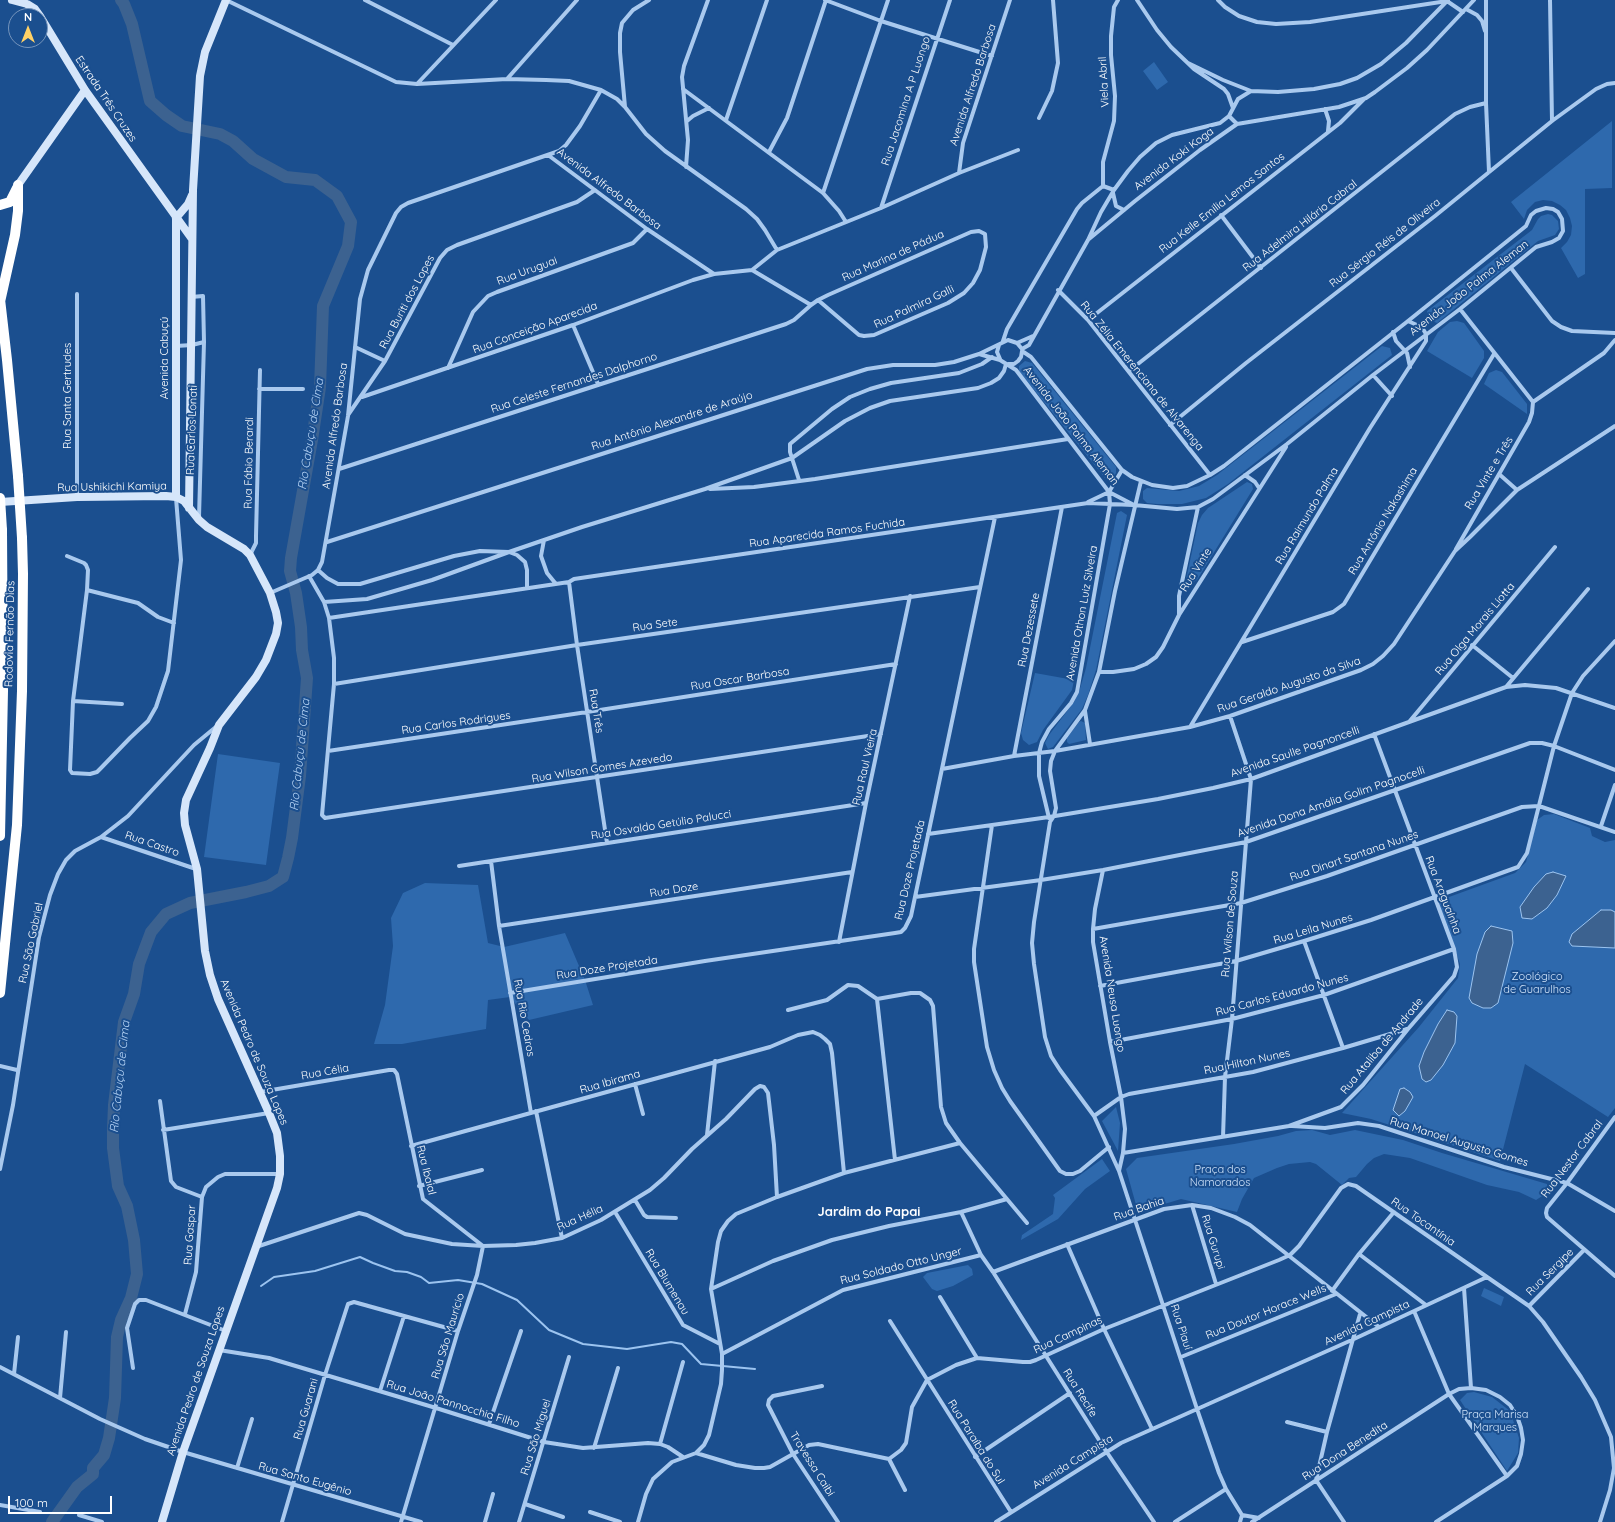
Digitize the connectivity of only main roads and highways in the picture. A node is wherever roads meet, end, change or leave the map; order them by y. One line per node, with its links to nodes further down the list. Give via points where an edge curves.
1 (12, 0): 3 (main road, Estrada Três Cruzes, via 35,9)
2 (226, 0): 5 (main road, via 202,64)
3 (85, 90): 4 (main road); 7 (main road, Estrada Três Cruzes)
4 (18, 185): 6 (highway, via 10,202); 12 (highway, Rodovia Fernão Dias, via 15,235)
5 (193, 190): 7 (main road, via 188,204); 9 (main road)
6 (0, 205)
7 (176, 218): 8 (main road, Estrada Três Cruzes)
8 (180, 229): 9 (main road, Estrada Três Cruzes); 10 (main road, Avenida Cabuçú)
9 (192, 239): 11 (main road)
10 (176, 253): 11 (main road, via 181,256); 13 (main road, Avenida Cabuçú)
11 (192, 253): 16 (main road)
12 (0, 300): 20 (highway, Rodovia Fernão Dias, bridge, via 18,476 23,574 17,825)
13 (176, 497): 15 (main road, Rua Ushikichi Kamiya, via 77,497); 16 (main road, Rua Ushikichi Kamiya, via 184,501)
14 (0, 498): 17 (highway, Rodovia Fernão Dias, bridge)
15 (0, 502)
16 (189, 508): 18 (main road, Rua Ushikichi Kamiya, via 207,527 250,555 270,593 278,623 273,644 262,669)
17 (1, 537): 19 (highway, Rodovia Fernão Dias, via 3,691)
18 (219, 725): 21 (main road, Avenida Pedro de Souza Lopes, via 186,800 185,825 197,869 205,951 210,975 276,1132 280,1174 183,1452)
19 (0, 836)
20 (0, 993)
21 (162, 1522)

